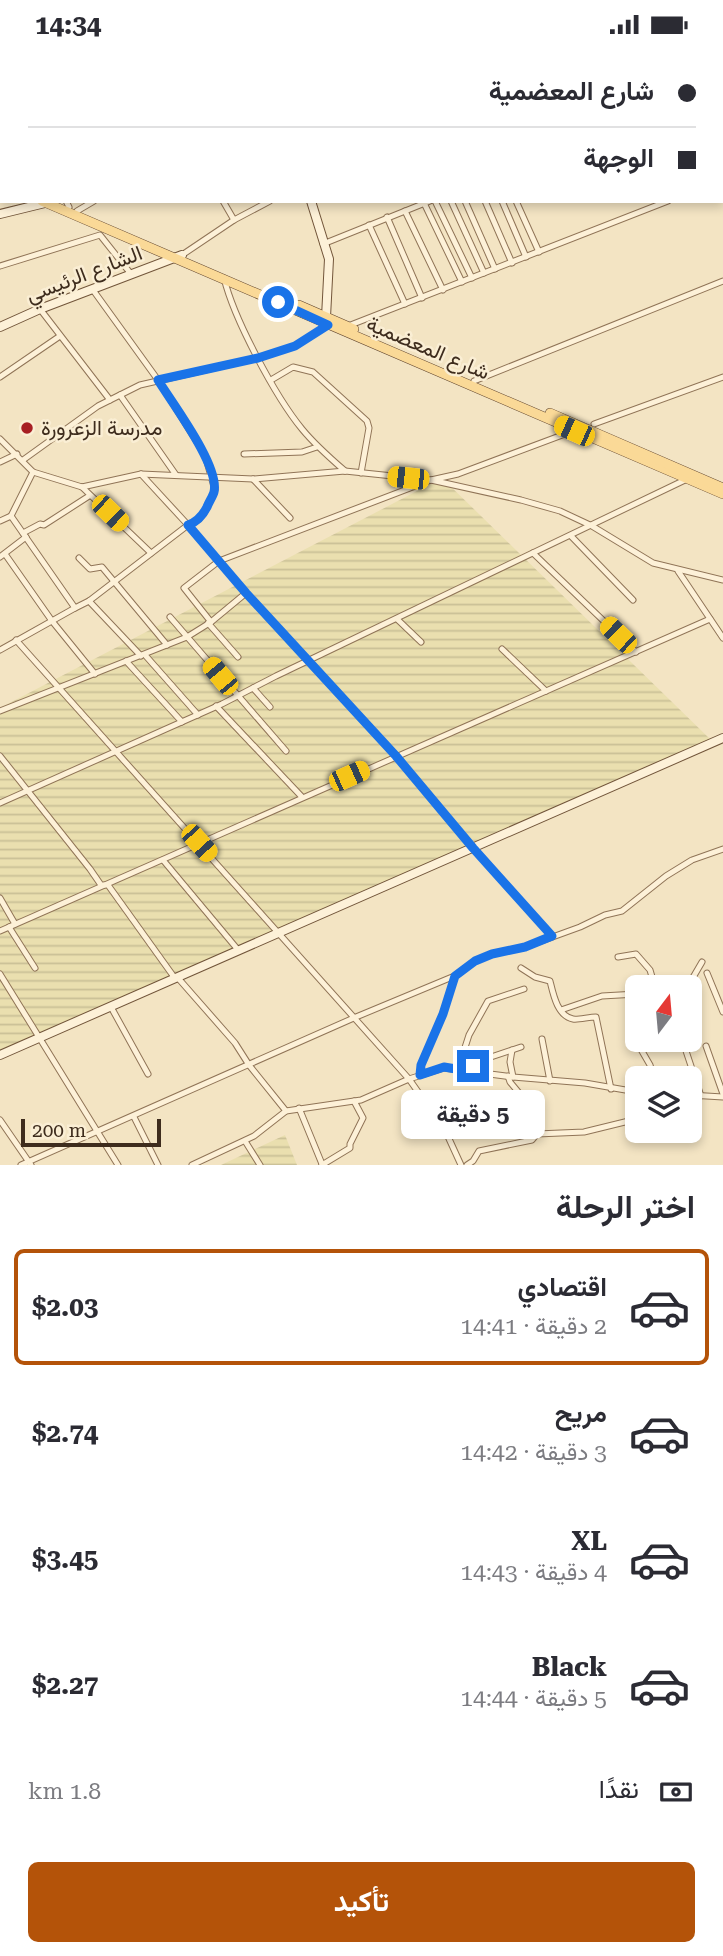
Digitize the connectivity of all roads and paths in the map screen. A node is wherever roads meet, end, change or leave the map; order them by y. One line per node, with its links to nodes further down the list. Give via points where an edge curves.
1 (39, 203): 17 (main road)
2 (45, 203): 23 (main road, شارع المعضمية)
3 (224, 203): 19 (street)
4 (266, 203): 19 (street)
5 (312, 203): 21 (main road)
6 (427, 203): 16 (street)
7 (430, 203): 33 (street)
8 (431, 203): 31 (street)
9 (452, 203): 28 (street)
10 (466, 203): 27 (street)
11 (486, 203): 25 (street)
12 (503, 203): 24 (street)
13 (517, 203): 22 (street)
14 (663, 203): 22 (street)
15 (71, 206): 23 (main road, شارع المعضمية)
16 (405, 211): 18 (street); 35 (street)
17 (0, 214)
18 (387, 217): 20 (street); 36 (street)
19 (234, 220): 23 (street)
20 (369, 225): 21 (street); 37 (street)
21 (323, 244): 39 (main road, via 329,259)
22 (539, 252): 24 (street)
23 (178, 257): 29 (main road, الشارع الرئيسي); 30 (main road, شارع المعضمية)
24 (526, 257): 25 (street)
25 (512, 263): 27 (street)
26 (0, 266): 29 (street, via 100,235)
27 (495, 269): 28 (street)
28 (484, 273): 31 (street)
29 (131, 274): 34 (main road, الشارع الرئيسي)
30 (219, 274): 39 (main road, شارع المعضمية); 43 (street)
31 (472, 278): 33 (street)
32 (723, 281): 48 (street)
33 (462, 282): 35 (street)
34 (93, 290): 38 (main road, الشارع الرئيسي); 46 (street)
35 (443, 290): 36 (street)
36 (422, 298): 37 (street)
37 (405, 304): 40 (street)
38 (40, 309): 41 (main road, الشارع الرئيسي); 42 (street)
39 (327, 321): 40 (main road, شارع المعضمية); 43 (street, via 295,346); 52 (main road, شارع المعضمية)
40 (348, 326): 48 (main road, شارع المعضمية)
41 (0, 327)
42 (60, 336): 44 (street); 50 (street)
43 (258, 358): 46 (street); 47 (street)
44 (0, 377)
45 (723, 377): 51 (street)
46 (158, 380): 49 (street); 64 (street, via 205,455)
47 (271, 380): 54 (street); 61 (street, via 293,367 313,372 367,421)
48 (474, 381): 68 (main road, شارع المعضمية)
49 (120, 395): 50 (street); 63 (street)
50 (110, 400): 57 (street)
51 (594, 424)
52 (574, 431): 66 (main road, شارع المعضمية); 67 (street)
53 (0, 439): 55 (street)
54 (317, 447): 56 (street, via 302,452); 59 (street)
55 (17, 454): 57 (street); 58 (street)
56 (244, 454)
57 (23, 460): 60 (street)
58 (0, 462)
59 (345, 471): 61 (street); 65 (street)
60 (33, 472): 69 (street); 73 (street)
61 (360, 473): 67 (street)
62 (141, 474): 63 (street); 69 (street); 76 (street)
63 (176, 475): 64 (street)
64 (212, 476): 65 (street); 76 (street, via 215,490 204,513)
65 (253, 479): 74 (street)
66 (687, 479): 68 (main road, شارع المعضمية); 77 (street)
67 (431, 480): 77 (street, via 560,511); 84 (street)
68 (699, 481): 70 (main road, شارع المعضمية); 71 (main road, شارع المعضمية)
69 (82, 488): 72 (street)
70 (723, 488)
71 (723, 494)
72 (89, 496): 78 (street); 81 (street)
73 (11, 516): 75 (street); 78 (street)
74 (290, 518)
75 (0, 521)
76 (188, 525): 81 (street); 84 (street)
77 (593, 526): 79 (street); 85 (street, via 653,563)
78 (25, 535): 82 (street); 91 (street)
79 (571, 536): 80 (street); 89 (street)
80 (533, 553): 93 (street); 104 (street)
81 (151, 554): 87 (street)
82 (3, 556): 95 (street)
83 (79, 558): 87 (street, via 90,569 102,568)
84 (219, 561): 88 (street); 96 (street, via 184,588)
85 (678, 571): 86 (street); 94 (street)
86 (723, 580)
87 (113, 581): 90 (street); 101 (street)
88 (246, 593): 96 (street); 108 (street)
89 (633, 600)
90 (89, 601): 91 (street); 105 (street)
91 (75, 608): 95 (street)
92 (170, 618): 97 (street)
93 (397, 619): 100 (street); 108 (street)
94 (710, 619): 98 (street); 104 (street)
95 (52, 621): 99 (street); 109 (street)
96 (210, 622): 97 (street); 106 (street)
97 (187, 637): 101 (street); 113 (street)
98 (723, 638)
99 (16, 640): 103 (street); 110 (street)
100 (421, 642)
101 (167, 645): 105 (street)
102 (502, 649): 112 (street)
103 (0, 650)
104 (636, 652): 112 (street)
105 (143, 656): 107 (street); 117 (street)
106 (238, 657)
107 (126, 661): 109 (street); 118 (street)
108 (308, 661): 111 (street); 123 (street)
109 (95, 674): 110 (street)
110 (60, 688): 116 (street); 121 (street)
111 (253, 688): 113 (street); 115 (street)
112 (546, 691): 123 (street)
113 (237, 696): 114 (street); 120 (street)
114 (216, 706): 117 (street); 125 (street)
115 (270, 707)
116 (0, 711)
117 (198, 715): 118 (street)
118 (182, 722): 121 (street)
119 (723, 738): 128 (main road)
120 (286, 751)
121 (117, 752): 124 (street); 127 (street)
122 (0, 756): 124 (street)
123 (396, 756): 125 (street); 128 (street)
124 (27, 791): 126 (street); 131 (street, via 101,885)
125 (302, 797): 127 (street)
126 (0, 803)
127 (199, 843): 130 (street); 135 (street)
128 (473, 848): 135 (main road); 136 (street)
129 (723, 849): 136 (street, via 692,860 622,911)
130 (163, 860): 131 (street); 137 (street)
131 (108, 885): 133 (street); 147 (street)
132 (0, 898): 133 (street)
133 (12, 925): 134 (street); 140 (street)
134 (0, 931)
135 (280, 933): 137 (main road); 153 (street)
136 (552, 936): 146 (street, via 475,961)
137 (239, 951): 147 (main road)
138 (618, 957): 144 (street, via 636,954)
139 (702, 962): 145 (street)
140 (35, 968)
141 (521, 968): 151 (street, via 550,981)
142 (707, 973): 152 (street)
143 (0, 974): 154 (street)
144 (651, 975)
145 (694, 975)
146 (455, 976): 153 (street); 164 (street)
147 (178, 978): 150 (main road); 160 (street)
148 (524, 989): 161 (street, via 488,1001 469,1035)
149 (625, 995): 151 (street, via 602,996)
150 (111, 1007): 154 (main road); 163 (street)
151 (561, 1010): 168 (street, via 574,1020 596,1017)
152 (723, 1012)
153 (356, 1017): 160 (street); 166 (street)
154 (40, 1038): 159 (main road); 178 (street)
155 (542, 1039): 167 (street)
156 (706, 1045): 171 (street)
157 (521, 1047): 158 (street)
158 (512, 1050): 162 (street); 165 (street)
159 (0, 1055)
160 (249, 1065): 174 (street); 175 (street)
161 (458, 1069): 162 (street); 164 (street, via 444,1067)
162 (468, 1071): 165 (street)
163 (148, 1074)
164 (420, 1075): 166 (street)
165 (511, 1077): 167 (street); 179 (street)
166 (409, 1079): 172 (street); 188 (street, via 445,1130)
167 (550, 1081): 168 (street)
168 (611, 1089): 169 (street)
169 (625, 1091)
170 (702, 1095): 171 (street)
171 (723, 1096)
172 (354, 1101): 173 (street); 182 (street, via 363,1118 350,1148)
173 (299, 1108): 174 (street); 182 (street)
174 (286, 1111): 180 (street)
175 (134, 1117): 178 (street); 185 (street)
176 (0, 1120): 181 (street)
177 (625, 1122): 179 (street, via 577,1133)
178 (98, 1132): 181 (street); 184 (street)
179 (537, 1134): 189 (street, via 532,1140 481,1150)
180 (245, 1141): 186 (street); 187 (street)
181 (30, 1163): 183 (street)
182 (322, 1164)
183 (21, 1165)
184 (118, 1165)
185 (158, 1165)
186 (192, 1165)
187 (260, 1165)
188 (461, 1165)
189 (467, 1165)

